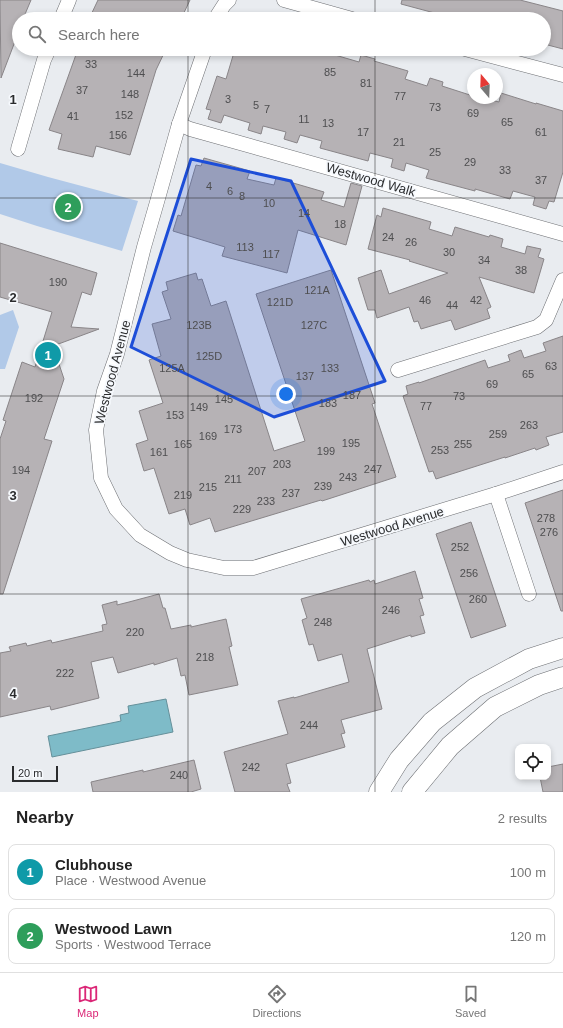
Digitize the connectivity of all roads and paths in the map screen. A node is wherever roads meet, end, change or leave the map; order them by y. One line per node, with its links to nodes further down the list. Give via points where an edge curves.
1 (69, 0): 4 (street)
2 (230, 0): 5 (street)
3 (284, 0): 6 (street)
4 (64, 12)
5 (220, 12)
6 (327, 12)
7 (46, 56): 12 (street)
8 (203, 56): 11 (street, Westwood Avenue)
9 (491, 56): 10 (street)
10 (563, 75)
11 (179, 124): 13 (street, Westwood Walk); 17 (street, Westwood Avenue, via 117,354 104,391 96,430 101,478 116,509 140,535 170,553 187,560 224,568 253,568)
12 (18, 149)
13 (563, 234)
14 (563, 280): 15 (street, via 546,320 537,327)
15 (398, 370)
16 (563, 472): 17 (street, Westwood Avenue)
17 (496, 494): 18 (street)
18 (529, 594)
19 (563, 648): 21 (street, via 529,659 482,685 432,722 399,760)
20 (563, 677): 22 (street, via 539,685 495,707 450,746)
21 (378, 792)
22 (412, 792)

